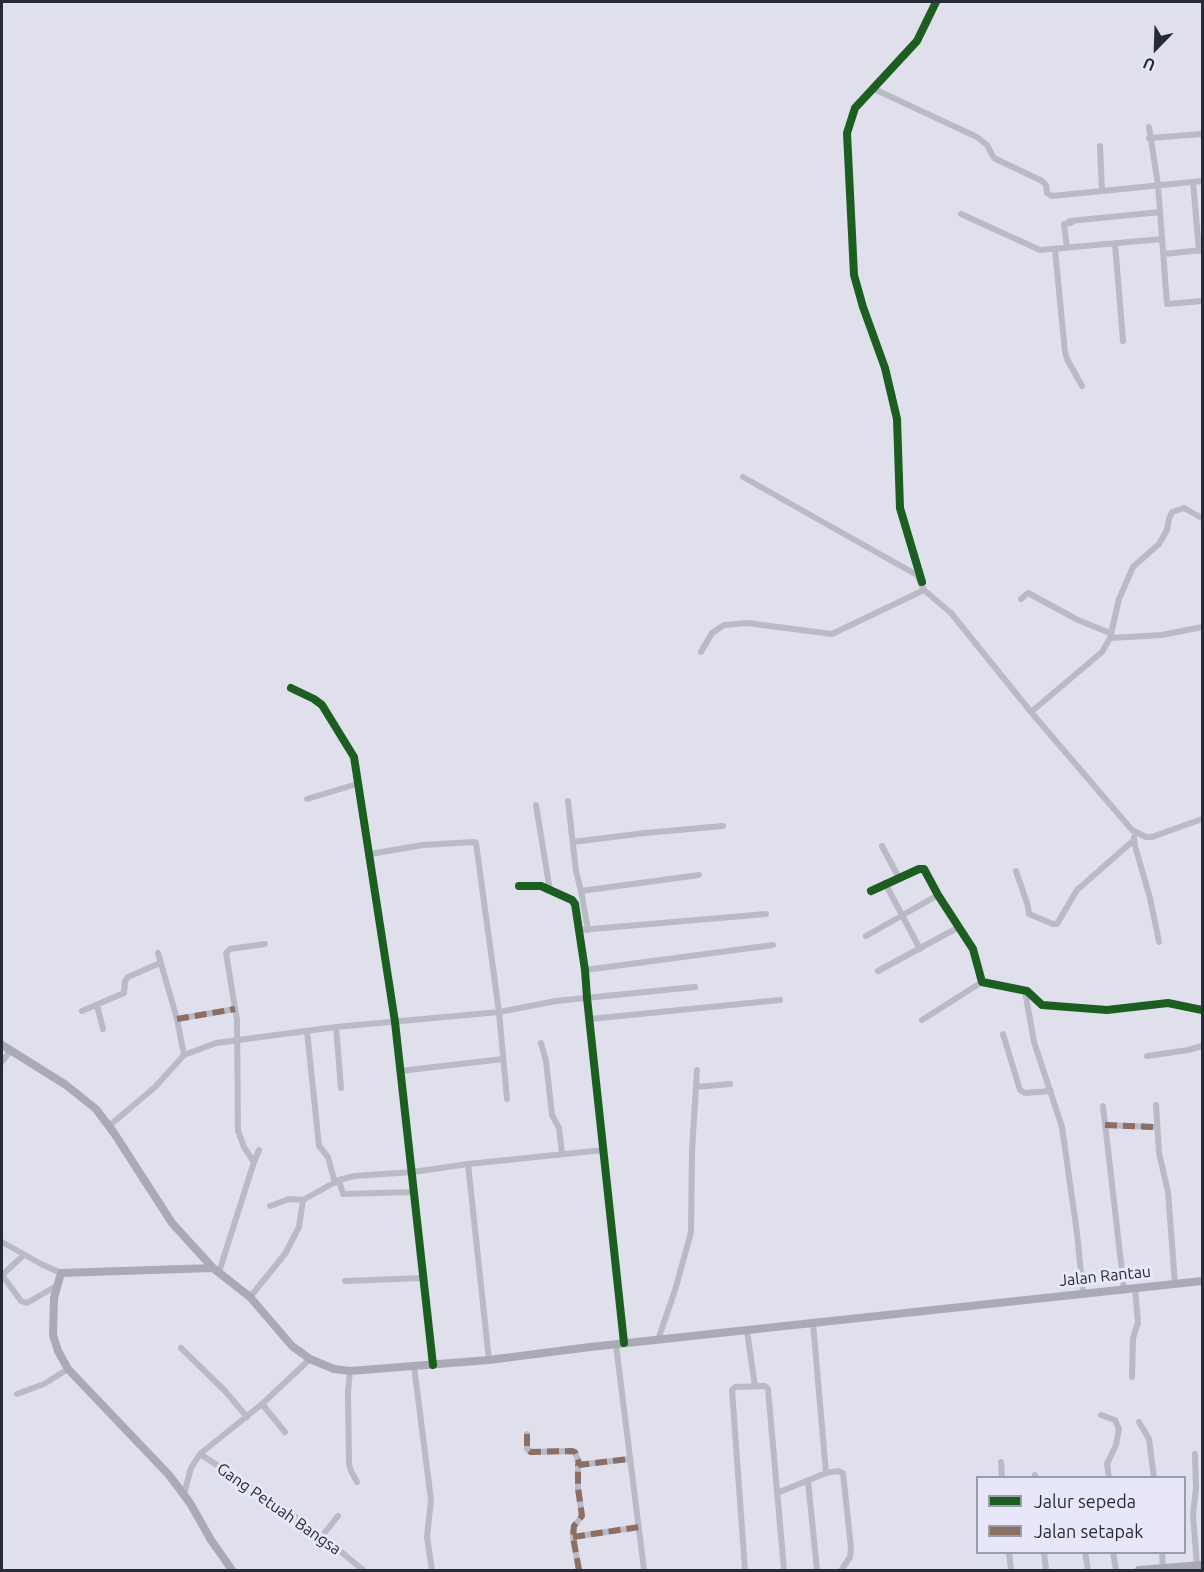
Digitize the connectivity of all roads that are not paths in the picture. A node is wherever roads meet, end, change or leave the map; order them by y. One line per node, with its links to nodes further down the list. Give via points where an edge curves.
1 (936, 2): 2 (street, via 917,41)
2 (874, 89): 10 (street, via 986,142 994,158 1042,181 1052,196); 24 (street, via 855,108 848,127 852,259 897,419 900,508)
3 (1149, 127): 5 (street)
4 (1203, 134): 5 (street)
5 (1149, 138): 9 (street)
6 (1100, 146): 10 (street)
7 (1193, 182): 8 (street); 9 (street); 17 (street)
8 (1203, 182)
9 (1158, 185): 10 (street); 11 (street)
10 (1102, 191)
11 (1160, 212): 13 (street); 15 (street, via 1070,221 1064,224)
12 (961, 214): 16 (street, via 1035,248)
13 (1162, 239): 14 (street); 18 (street)
14 (1114, 244): 15 (street); 20 (street)
15 (1067, 248): 16 (street)
16 (1055, 250): 21 (street, via 1065,352)
17 (1201, 251): 18 (street)
18 (1164, 254): 19 (street, via 1167,304)
19 (1203, 302)
20 (1123, 341)
21 (1082, 386)
22 (743, 477): 24 (street, via 917,575)
23 (1203, 518): 28 (street, via 1184,508 1172,512 1159,544 1133,567 1119,599)
24 (922, 582): 25 (street)
25 (924, 591): 29 (street, via 832,634 747,623 724,625 712,633); 31 (street, via 951,613)
26 (1021, 599): 28 (street, via 1028,593)
27 (1203, 627): 28 (street, via 1161,635)
28 (1110, 636): 31 (street, via 1102,652)
29 (701, 652)
30 (291, 688): 32 (street, via 321,705 352,751)
31 (1030, 712): 38 (street, via 1125,824)
32 (357, 784): 33 (street); 42 (street)
33 (307, 799)
34 (568, 801): 40 (street)
35 (536, 805): 48 (street)
36 (1203, 819): 38 (street, via 1152,837)
37 (723, 826): 40 (street)
38 (1140, 835): 39 (street)
39 (1134, 840): 43 (street, via 1077,890 1057,924 1029,914); 58 (street)
40 (573, 842): 49 (street)
41 (882, 846): 45 (street)
42 (370, 854): 75 (street, via 423,845 476,843); 79 (street)
43 (1016, 872)
44 (699, 875): 49 (street)
45 (899, 878): 46 (street); 51 (street, via 924,869)
46 (885, 884): 50 (street); 53 (street)
47 (519, 886): 48 (street, via 541,886)
48 (550, 891): 55 (street, via 574,902)
49 (581, 891): 56 (street)
50 (871, 891)
51 (938, 895): 53 (street); 54 (street)
52 (766, 914): 56 (street)
53 (903, 915): 57 (street); 61 (street)
54 (959, 927): 61 (street); 66 (street, via 973,949)
55 (580, 930): 56 (street); 64 (street)
56 (588, 930)
57 (866, 936)
58 (1159, 942)
59 (265, 944): 72 (street, via 226,951)
60 (773, 945): 64 (street)
61 (920, 949): 65 (street)
62 (158, 953): 63 (street)
63 (160, 963): 71 (street, via 128,977 124,993); 76 (street)
64 (585, 970): 69 (street)
65 (878, 971)
66 (982, 982): 68 (street); 78 (street)
67 (695, 987): 69 (street)
68 (1025, 991): 73 (street, via 1048,1006 1107,1010 1168,1003); 98 (street, via 1034,1042)
69 (586, 999): 75 (street); 77 (street)
70 (780, 1000): 77 (street)
71 (97, 1005): 74 (street); 81 (street)
72 (235, 1009): 76 (street); 84 (street)
73 (1203, 1010)
74 (82, 1011)
75 (499, 1012): 79 (street); 91 (street)
76 (177, 1019): 89 (street)
77 (590, 1019): 106 (street)
78 (922, 1020)
79 (395, 1022): 80 (street); 94 (street)
80 (336, 1027): 82 (street); 97 (street)
81 (103, 1029)
82 (307, 1031): 84 (street); 111 (street, via 319,1148 328,1157)
83 (1003, 1034): 98 (street, via 1020,1090)
84 (239, 1040): 89 (street, via 216,1043); 108 (street, via 238,1131)
85 (542, 1042): 107 (street, via 552,1115 560,1133)
86 (2, 1045): 88 (main road, Jalan Rantau)
87 (1203, 1046): 90 (street)
88 (10, 1051): 92 (street); 103 (main road, Jalan Rantau, via 84,1098)
89 (184, 1055): 103 (street, via 155,1087)
90 (1147, 1056)
91 (503, 1059): 94 (street); 99 (street)
92 (2, 1062)
93 (697, 1070): 96 (street)
94 (401, 1071): 110 (street)
95 (730, 1084): 96 (street)
96 (696, 1087): 130 (street, via 691,1232)
97 (341, 1088)
98 (1051, 1090): 126 (street, via 1062,1127)
99 (507, 1099)
100 (1156, 1105): 104 (street)
101 (1103, 1106): 102 (street)
102 (1105, 1125): 104 (street); 125 (street)
103 (108, 1126): 117 (main road, Jalan Rantau, via 172,1223)
104 (1156, 1127): 122 (street, via 1168,1192)
105 (259, 1150): 108 (street)
106 (604, 1150): 107 (street); 131 (street)
107 (562, 1153): 109 (street)
108 (254, 1162): 117 (street)
109 (468, 1164): 110 (street); 134 (street)
110 (412, 1172): 111 (street, via 354,1176); 112 (street)
111 (337, 1182): 112 (street, via 343,1194); 113 (street)
112 (414, 1192): 119 (street)
113 (303, 1200): 114 (street, via 289,1199); 127 (street, via 299,1227 285,1254)
114 (270, 1206)
115 (2, 1242): 116 (street)
116 (24, 1255): 118 (street); 123 (street, via 2,1275 22,1303)
117 (216, 1270): 118 (main road); 127 (main road, Jalan Rantau)
118 (61, 1273): 123 (main road)
119 (422, 1278): 120 (street); 135 (street)
120 (345, 1281)
121 (1203, 1281): 122 (main road, Jalan Rantau)
122 (1175, 1284): 124 (main road, Jalan Rantau)
123 (58, 1285): 137 (main road, via 53,1335)
124 (1135, 1288): 125 (main road, Jalan Rantau); 139 (street, via 1138,1323 1133,1338)
125 (1124, 1289): 126 (main road, Jalan Rantau)
126 (1083, 1293): 128 (main road, Jalan Rantau)
127 (250, 1297): 133 (main road, Jalan Rantau, via 292,1346)
128 (813, 1323): 129 (main road, Jalan Rantau); 153 (street)
129 (747, 1330): 130 (main road, Jalan Rantau); 140 (street)
130 (658, 1340): 131 (main road, Jalan Rantau)
131 (620, 1344): 134 (main road, Jalan Rantau); 150 (street)
132 (181, 1348): 144 (street)
133 (310, 1359): 138 (main road, Jalan Rantau); 142 (street)
134 (489, 1360): 135 (main road, Jalan Rantau)
135 (433, 1365): 136 (main road, Jalan Rantau)
136 (414, 1366): 138 (main road, Jalan Rantau); 175 (street, via 431,1500 428,1537)
137 (68, 1369): 141 (street); 159 (main road)
138 (350, 1371): 158 (street, via 349,1464)
139 (1132, 1377)
140 (755, 1386): 160 (street, via 768,1389); 178 (street, via 732,1390)
141 (17, 1394)
142 (262, 1404): 144 (street); 146 (street)
143 (1101, 1415): 155 (street, via 1119,1425 1117,1442 1107,1464)
144 (247, 1417): 148 (street)
145 (1139, 1422): 156 (street, via 1149,1439)
146 (285, 1432)
147 (527, 1434): 152 (street, via 527,1449 531,1452 572,1451)
148 (200, 1454): 159 (street, Gang Petuah Bangsa, via 191,1468); 163 (street, Gang Petuah Bangsa)
149 (1195, 1454): 170 (street, via 1193,1515)
150 (629, 1460): 152 (street); 162 (street)
151 (1001, 1462): 154 (street)
152 (579, 1463): 164 (street, via 582,1516 574,1526)
153 (826, 1473): 157 (street); 172 (street, via 838,1471 844,1475 850,1557)
154 (1002, 1476)
155 (1109, 1476)
156 (1154, 1476)
157 (808, 1481): 160 (street); 180 (street)
158 (357, 1482)
159 (184, 1494): 173 (main road)
160 (777, 1494): 179 (street)
161 (338, 1516): 163 (street)
162 (639, 1527): 164 (street); 177 (street)
163 (322, 1536): 174 (street, Gang Petuah Bangsa)
164 (573, 1537): 176 (street)
165 (1009, 1554): 181 (street)
166 (1044, 1554): 182 (street)
167 (1085, 1554): 183 (street)
168 (1113, 1554): 184 (street)
169 (1162, 1554): 171 (street)
170 (1199, 1567): 171 (main road)
171 (1163, 1568): 185 (main road)
172 (842, 1569)
173 (232, 1570)
174 (363, 1570)
175 (432, 1570)
176 (579, 1570)
177 (644, 1570)
178 (745, 1570)
179 (784, 1570)
180 (817, 1570)
181 (1011, 1570)
182 (1046, 1570)
183 (1088, 1570)
184 (1116, 1570)
185 (1139, 1570)

